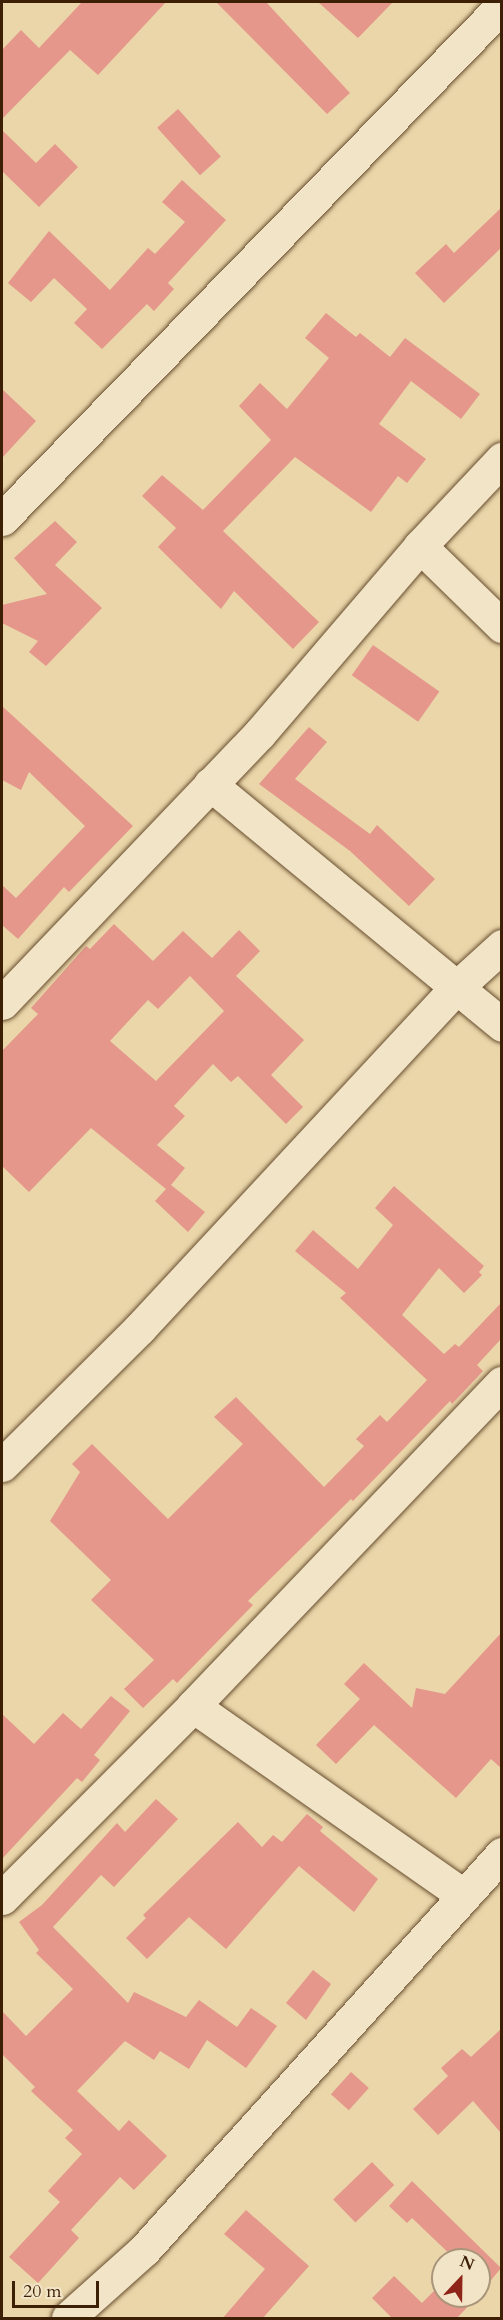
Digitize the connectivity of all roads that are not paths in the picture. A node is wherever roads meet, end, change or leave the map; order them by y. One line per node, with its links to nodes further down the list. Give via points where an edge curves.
1 (501, 6): 3 (street)
2 (501, 459): 4 (street)
3 (2, 519)
4 (420, 546): 5 (street); 6 (street, via 260,733)
5 (501, 626)
6 (210, 784): 8 (street); 9 (street)
7 (501, 946): 8 (street)
8 (457, 987): 10 (street); 12 (street, via 140,1328)
9 (2, 1002)
10 (501, 1025)
11 (501, 1383): 13 (street)
12 (2, 1465)
13 (193, 1706): 15 (street); 16 (street)
14 (501, 1854): 15 (street)
15 (463, 1895): 17 (street, via 144,2250)
16 (2, 1898)
17 (68, 2319)

